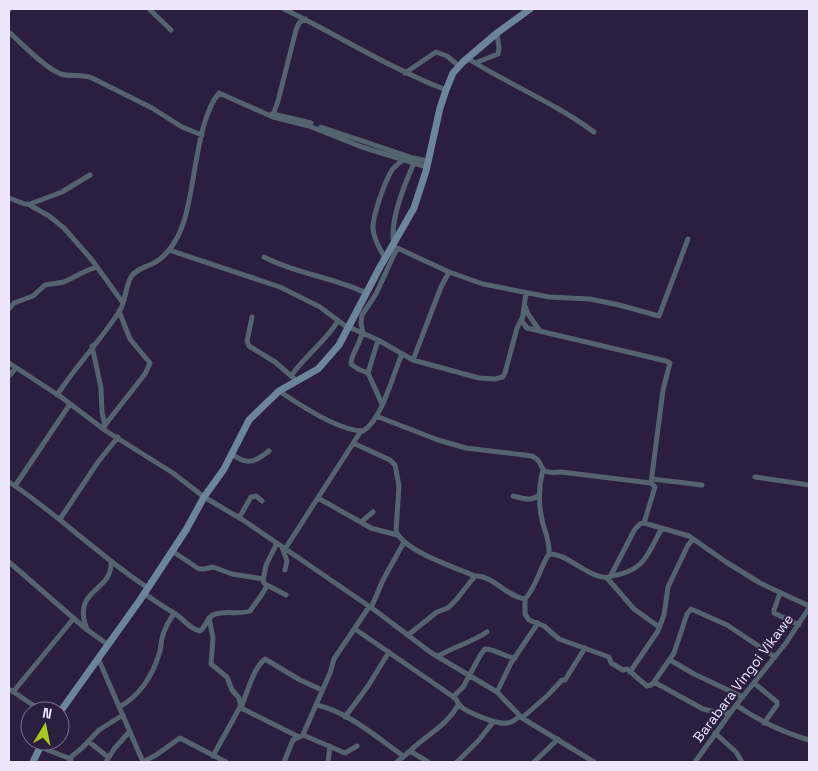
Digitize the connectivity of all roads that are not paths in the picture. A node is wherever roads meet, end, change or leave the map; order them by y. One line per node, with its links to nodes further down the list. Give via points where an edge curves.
1 (149, 9): 5 (street)
2 (284, 9): 4 (street)
3 (530, 9): 7 (street)
4 (305, 19): 11 (street); 13 (street, via 296,30)
5 (171, 30)
6 (9, 32): 15 (street, via 26,50 56,72 92,78)
7 (497, 34): 8 (street); 9 (street, via 498,54)
8 (467, 58): 9 (street); 10 (street)
9 (475, 63): 14 (street, via 575,118)
10 (459, 66): 11 (street, via 448,56 436,52); 12 (street)
11 (406, 72): 12 (street)
12 (446, 90): 18 (street)
13 (272, 115): 15 (street, via 219,93); 16 (street); 18 (street, via 298,119)
14 (594, 132)
15 (202, 135): 24 (street, via 188,208)
16 (403, 160): 17 (street); 26 (street, via 388,178 373,219 375,238)
17 (414, 163): 18 (street); 23 (street, via 394,221 392,235)
18 (428, 164): 23 (street, via 416,202)
19 (90, 174): 21 (street, via 62,192)
20 (9, 198): 21 (street)
21 (28, 204): 27 (street, via 64,228)
22 (688, 239): 29 (street, via 659,316 590,299)
23 (395, 246): 26 (street); 28 (street); 40 (street, via 376,294 362,315)
24 (169, 250): 31 (street, via 160,260 132,276); 37 (street, via 280,287 320,307)
25 (264, 257): 30 (street)
26 (385, 258): 30 (street)
27 (97, 267): 31 (street); 33 (street, via 64,282 44,286)
28 (449, 272): 29 (street, via 483,284); 44 (street)
29 (526, 293): 32 (street)
30 (366, 294): 38 (street)
31 (124, 303): 34 (street)
32 (525, 304): 35 (street); 39 (street)
33 (9, 309)
34 (119, 312): 42 (street); 55 (street, via 130,339 150,363)
35 (523, 316): 39 (street, via 524,326); 44 (street, via 501,378 479,378)
36 (252, 317): 49 (street, via 247,341 249,346)
37 (338, 321): 38 (street); 49 (street, via 330,334 298,366)
38 (349, 327): 40 (street); 49 (street, via 326,361 308,376)
39 (540, 331): 63 (street, via 669,362 660,407)
40 (363, 333): 41 (street); 47 (street, via 350,362)
41 (378, 340): 43 (street); 47 (street)
42 (92, 346): 51 (street); 55 (street)
43 (402, 354): 44 (street); 53 (street)
44 (413, 360)
45 (9, 363): 46 (street)
46 (16, 368): 48 (street); 51 (street)
47 (368, 373): 53 (street)
48 (9, 376)
49 (294, 379): 50 (street)
50 (279, 391): 56 (street, via 316,415); 60 (street, via 249,420)
51 (58, 395): 52 (street)
52 (70, 404): 55 (street); 67 (street)
53 (382, 404): 54 (street)
54 (376, 416): 56 (street, via 370,426); 61 (street, via 466,448 532,456 538,460)
55 (106, 428): 57 (street)
56 (360, 431): 58 (street)
57 (118, 437): 70 (street, via 174,473); 75 (street)
58 (354, 443): 71 (street); 79 (street, via 396,465 399,486)
59 (269, 451): 60 (street, via 248,462)
60 (232, 454): 70 (street)
61 (542, 470): 63 (street); 68 (street)
62 (755, 477): 66 (street)
63 (652, 481): 65 (street); 77 (street, via 655,487)
64 (9, 482): 67 (street)
65 (702, 484)
66 (809, 485)
67 (15, 486): 75 (street)
68 (539, 495): 69 (street, via 533,499); 85 (street, via 542,520 550,543)
69 (512, 496)
70 (204, 497): 74 (street); 84 (street)
71 (318, 498): 76 (street); 83 (street)
72 (262, 501): 74 (street, via 256,496 251,498)
73 (373, 512): 76 (street)
74 (239, 518): 82 (street)
75 (60, 519): 87 (street)
76 (361, 522): 79 (street)
77 (644, 523): 78 (street); 90 (street, via 636,529)
78 (662, 528): 80 (street); 90 (street, via 639,567)
79 (397, 535): 81 (street)
80 (693, 539): 94 (street); 104 (street, via 668,587)
81 (404, 542): 89 (street); 97 (street)
82 (277, 543): 83 (street); 91 (street)
83 (284, 548): 88 (street, via 288,560); 97 (street)
84 (172, 551): 91 (street, via 199,569 213,567 232,574); 93 (street)
85 (549, 554): 90 (street); 96 (street)
86 (9, 562): 100 (street)
87 (111, 563): 93 (street); 106 (street, via 109,575 83,608 82,616)
88 (285, 570)
89 (475, 576): 96 (street, via 484,577 515,597); 108 (street, via 448,608 437,612)
90 (609, 577): 104 (street, via 634,609)
91 (263, 578): 92 (street)
92 (267, 585): 95 (street); 101 (street, via 250,611 221,613)
93 (146, 591): 99 (street); 109 (street)
94 (780, 593): 98 (street); 103 (street, via 774,613)
95 (286, 595)
96 (525, 599): 102 (street, via 525,616)
97 (370, 607): 105 (street); 108 (street)
98 (809, 609): 103 (street, Barabara Vingoi Vikawe)
99 (174, 613): 101 (street, via 191,628 200,631); 131 (street, via 162,637 160,654 143,687)
100 (74, 618): 106 (street); 121 (street)
101 (209, 618): 132 (street, via 213,638 211,664 227,678)
102 (538, 623): 110 (street, via 559,639); 115 (street)
103 (799, 625): 113 (street, Barabara Vingoi Vikawe)
104 (660, 627): 117 (street)
105 (355, 628): 111 (street); 122 (street, via 334,659)
106 (88, 630): 109 (street)
107 (487, 632): 112 (street)
108 (408, 635): 112 (street)
109 (107, 644): 114 (street)
110 (585, 648): 117 (street, via 609,657 612,663); 136 (street, via 565,680)
111 (389, 652): 124 (street); 135 (street)
112 (438, 656): 118 (street)
113 (775, 657): 116 (street, via 726,626 691,609); 120 (street, Barabara Vingoi Vikawe)
114 (98, 658): 127 (street); 131 (street)
115 (515, 658): 118 (street, via 485,649); 123 (street)
116 (670, 660): 119 (street); 125 (street)
117 (630, 672): 119 (street, via 647,686)
118 (469, 676): 123 (street); 124 (street)
119 (654, 682): 133 (street, via 703,709)
120 (754, 683): 125 (street, Barabara Vingoi Vikawe); 138 (street, via 777,702)
121 (11, 690): 126 (street)
122 (322, 690): 129 (street); 132 (street, via 265,660 261,662)
123 (497, 692): 136 (street)
124 (453, 697): 128 (street)
125 (743, 697): 130 (street, Barabara Vingoi Vikawe)
126 (27, 701)
127 (68, 701)
128 (459, 704): 137 (street); 148 (street, via 444,725)
129 (316, 705): 135 (street); 141 (street)
130 (736, 705): 133 (street, Barabara Vingoi Vikawe); 138 (street)
131 (119, 707): 134 (street)
132 (241, 707): 141 (street); 149 (street)
133 (731, 712): 140 (street, Barabara Vingoi Vikawe)
134 (123, 715): 139 (street); 144 (street, via 108,723)
135 (345, 717): 150 (street)
136 (521, 717): 137 (street, via 506,724); 142 (street)
137 (493, 722): 159 (street)
138 (764, 723): 143 (street)
139 (130, 731): 152 (street); 153 (street)
140 (715, 733): 162 (street, Barabara Vingoi Vikawe); 163 (street)
141 (301, 736): 145 (street); 155 (street, via 293,740)
142 (558, 739): 160 (street); 161 (street)
143 (809, 740)
144 (88, 741): 151 (street); 152 (street)
145 (330, 746): 146 (street, via 345,753); 156 (street)
146 (357, 746)
147 (54, 751): 151 (street)
148 (410, 751): 150 (street); 158 (street)
149 (213, 756): 153 (street, via 180,738); 154 (street)
150 (403, 756): 157 (street)
151 (70, 760)
152 (107, 760)
153 (143, 762)
154 (226, 762)
155 (284, 762)
156 (328, 762)
157 (397, 762)
158 (428, 762)
159 (457, 762)
160 (534, 762)
161 (594, 762)
162 (694, 762)
163 (742, 762)

